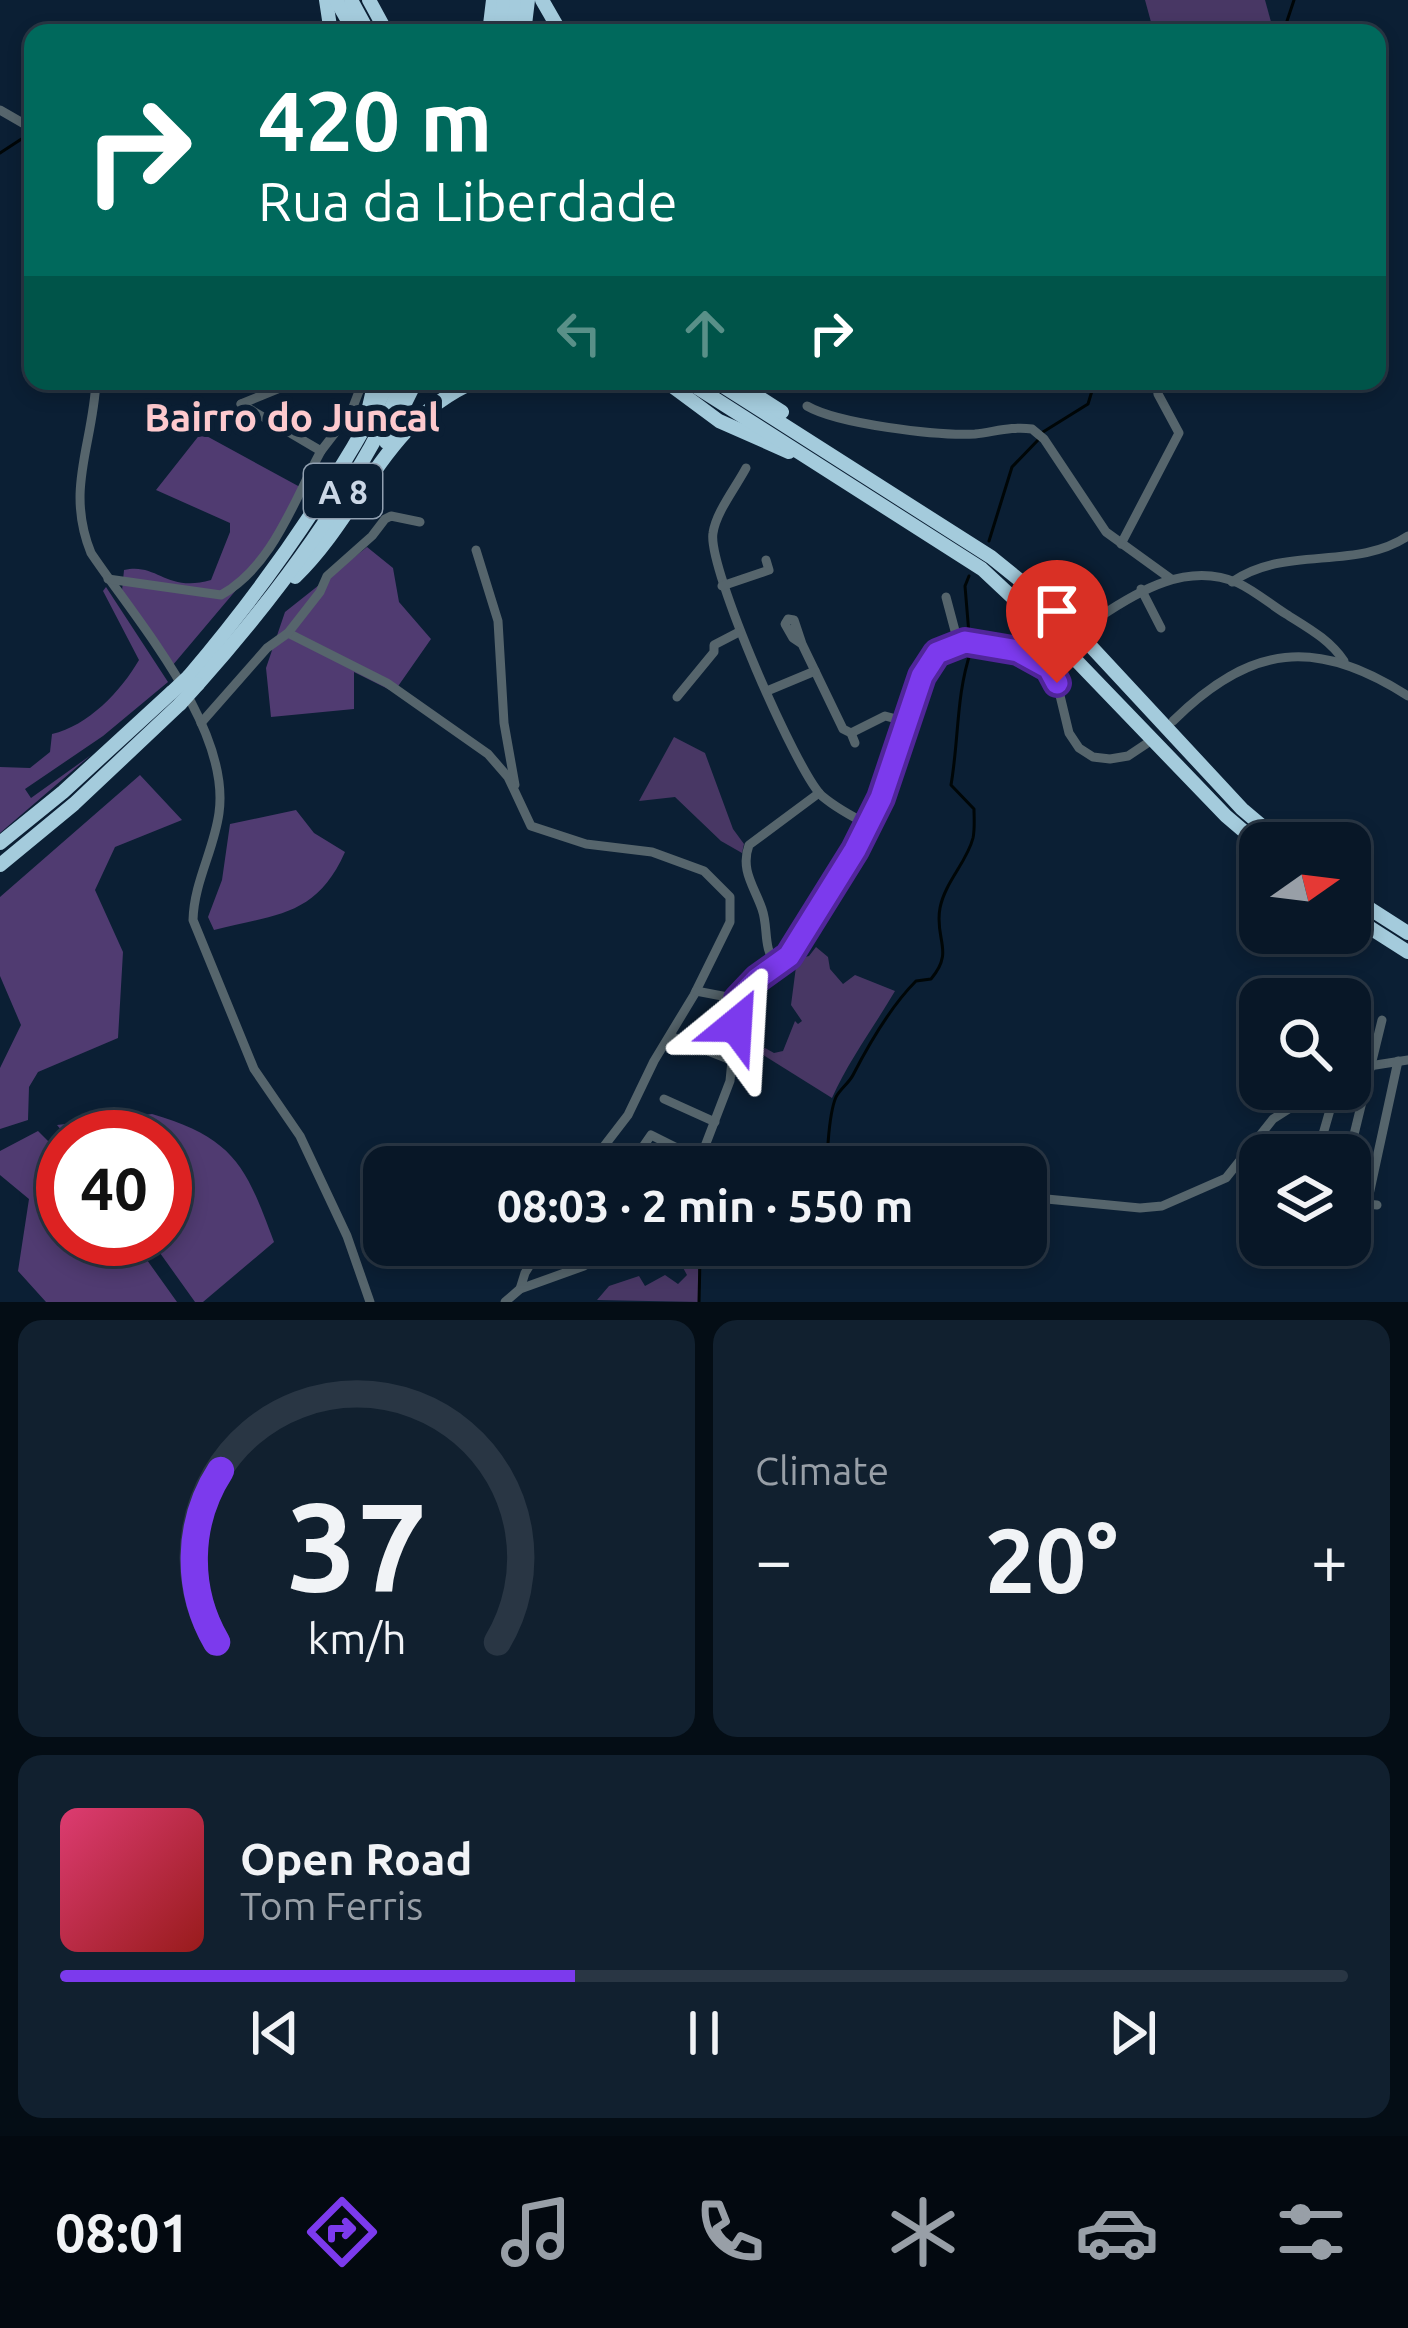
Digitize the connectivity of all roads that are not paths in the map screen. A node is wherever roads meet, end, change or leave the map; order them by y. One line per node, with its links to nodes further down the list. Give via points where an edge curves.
1 (94, 390): 24 (street, via 78,504 91,553)
2 (275, 390): 16 (street, via 241,404)
3 (360, 390): 16 (street)
4 (373, 390): 14 (highway)
5 (384, 390): 14 (highway, A 8)
6 (400, 390): 29 (highway, A 8)
7 (412, 390): 18 (highway)
8 (457, 390): 18 (highway, via 417,417)
9 (687, 390): 52 (highway, via 719,421 811,460 982,568)
10 (730, 390): 15 (highway)
11 (748, 390): 15 (highway)
12 (1157, 390): 21 (street, via 1179,434)
13 (807, 406): 21 (street, via 893,427 1041,435)
14 (364, 430): 39 (highway, A 8)
15 (810, 441): 50 (highway, via 991,557 1059,612)
16 (321, 451): 24 (street, via 282,530 234,588 208,594)
17 (746, 468): 27 (street, via 713,530)
18 (365, 484): 29 (highway, via 313,560)
19 (420, 522): 34 (street, via 385,519 327,576)
20 (1408, 536): 26 (street, via 1378,552 1303,559)
21 (1120, 544): 25 (street)
22 (476, 550): 48 (street, via 498,620)
23 (769, 569): 27 (street)
24 (108, 578): 46 (street)
25 (1171, 579): 26 (street); 28 (street)
26 (1232, 582): 37 (street, via 1332,644)
27 (722, 586): 33 (street)
28 (1142, 590): 31 (street); 32 (street)
29 (274, 597): 39 (highway, A 8)
30 (946, 597): 35 (street)
31 (1098, 618)
32 (1162, 628)
33 (739, 632): 40 (street); 42 (street, via 714,645)
34 (288, 633): 46 (street); 48 (street, via 387,683 488,754)
35 (958, 642): 45 (street, via 937,653 922,676); 47 (street, via 1018,651 1049,668 1070,733 1093,757 1128,756)
36 (802, 644): 38 (street)
37 (1344, 661): 41 (street); 44 (street, via 1256,665 1223,679)
38 (814, 670): 40 (street); 45 (street, via 853,738 886,716)
39 (194, 680): 43 (highway, A 8, bridge)
40 (767, 691): 49 (street)
41 (1408, 696)
42 (677, 697)
43 (176, 698): 53 (highway, A 8); 54 (highway, A 8, via 74,804)
44 (1172, 721)
45 (908, 722): 51 (street)
46 (201, 723): 81 (street, via 215,762 219,813 194,920 254,1069 300,1136)
47 (1146, 744)
48 (516, 794): 60 (street, via 531,826 586,844 652,852 717,881 730,897 730,922)
49 (819, 794): 51 (street); 59 (street, via 749,845 745,857)
50 (1257, 822)
51 (869, 825): 59 (street)
52 (1239, 827)
53 (0, 843)
54 (0, 865)
55 (1371, 909): 57 (highway)
56 (1371, 928): 58 (highway)
57 (1408, 933)
58 (1408, 952)
59 (777, 964): 61 (street)
60 (696, 991): 61 (street); 63 (street)
61 (738, 999): 64 (street)
62 (1382, 1020): 66 (street)
63 (670, 1036): 64 (street); 72 (street)
64 (731, 1060): 70 (street)
65 (1403, 1061): 66 (street); 77 (street, via 1367,1204)
66 (1375, 1064): 67 (street); 71 (street)
67 (1371, 1065)
68 (664, 1100): 70 (street)
69 (1287, 1110): 76 (street, via 1226,1178 1162,1206)
70 (715, 1122): 75 (street)
71 (1355, 1134)
72 (604, 1146)
73 (643, 1146): 74 (street, via 651,1135)
74 (673, 1146)
75 (705, 1146)
76 (1047, 1199)
77 (1377, 1205)
78 (529, 1266): 80 (street)
79 (584, 1266): 80 (street)
80 (520, 1289): 82 (street)
81 (370, 1302)
82 (505, 1302)

